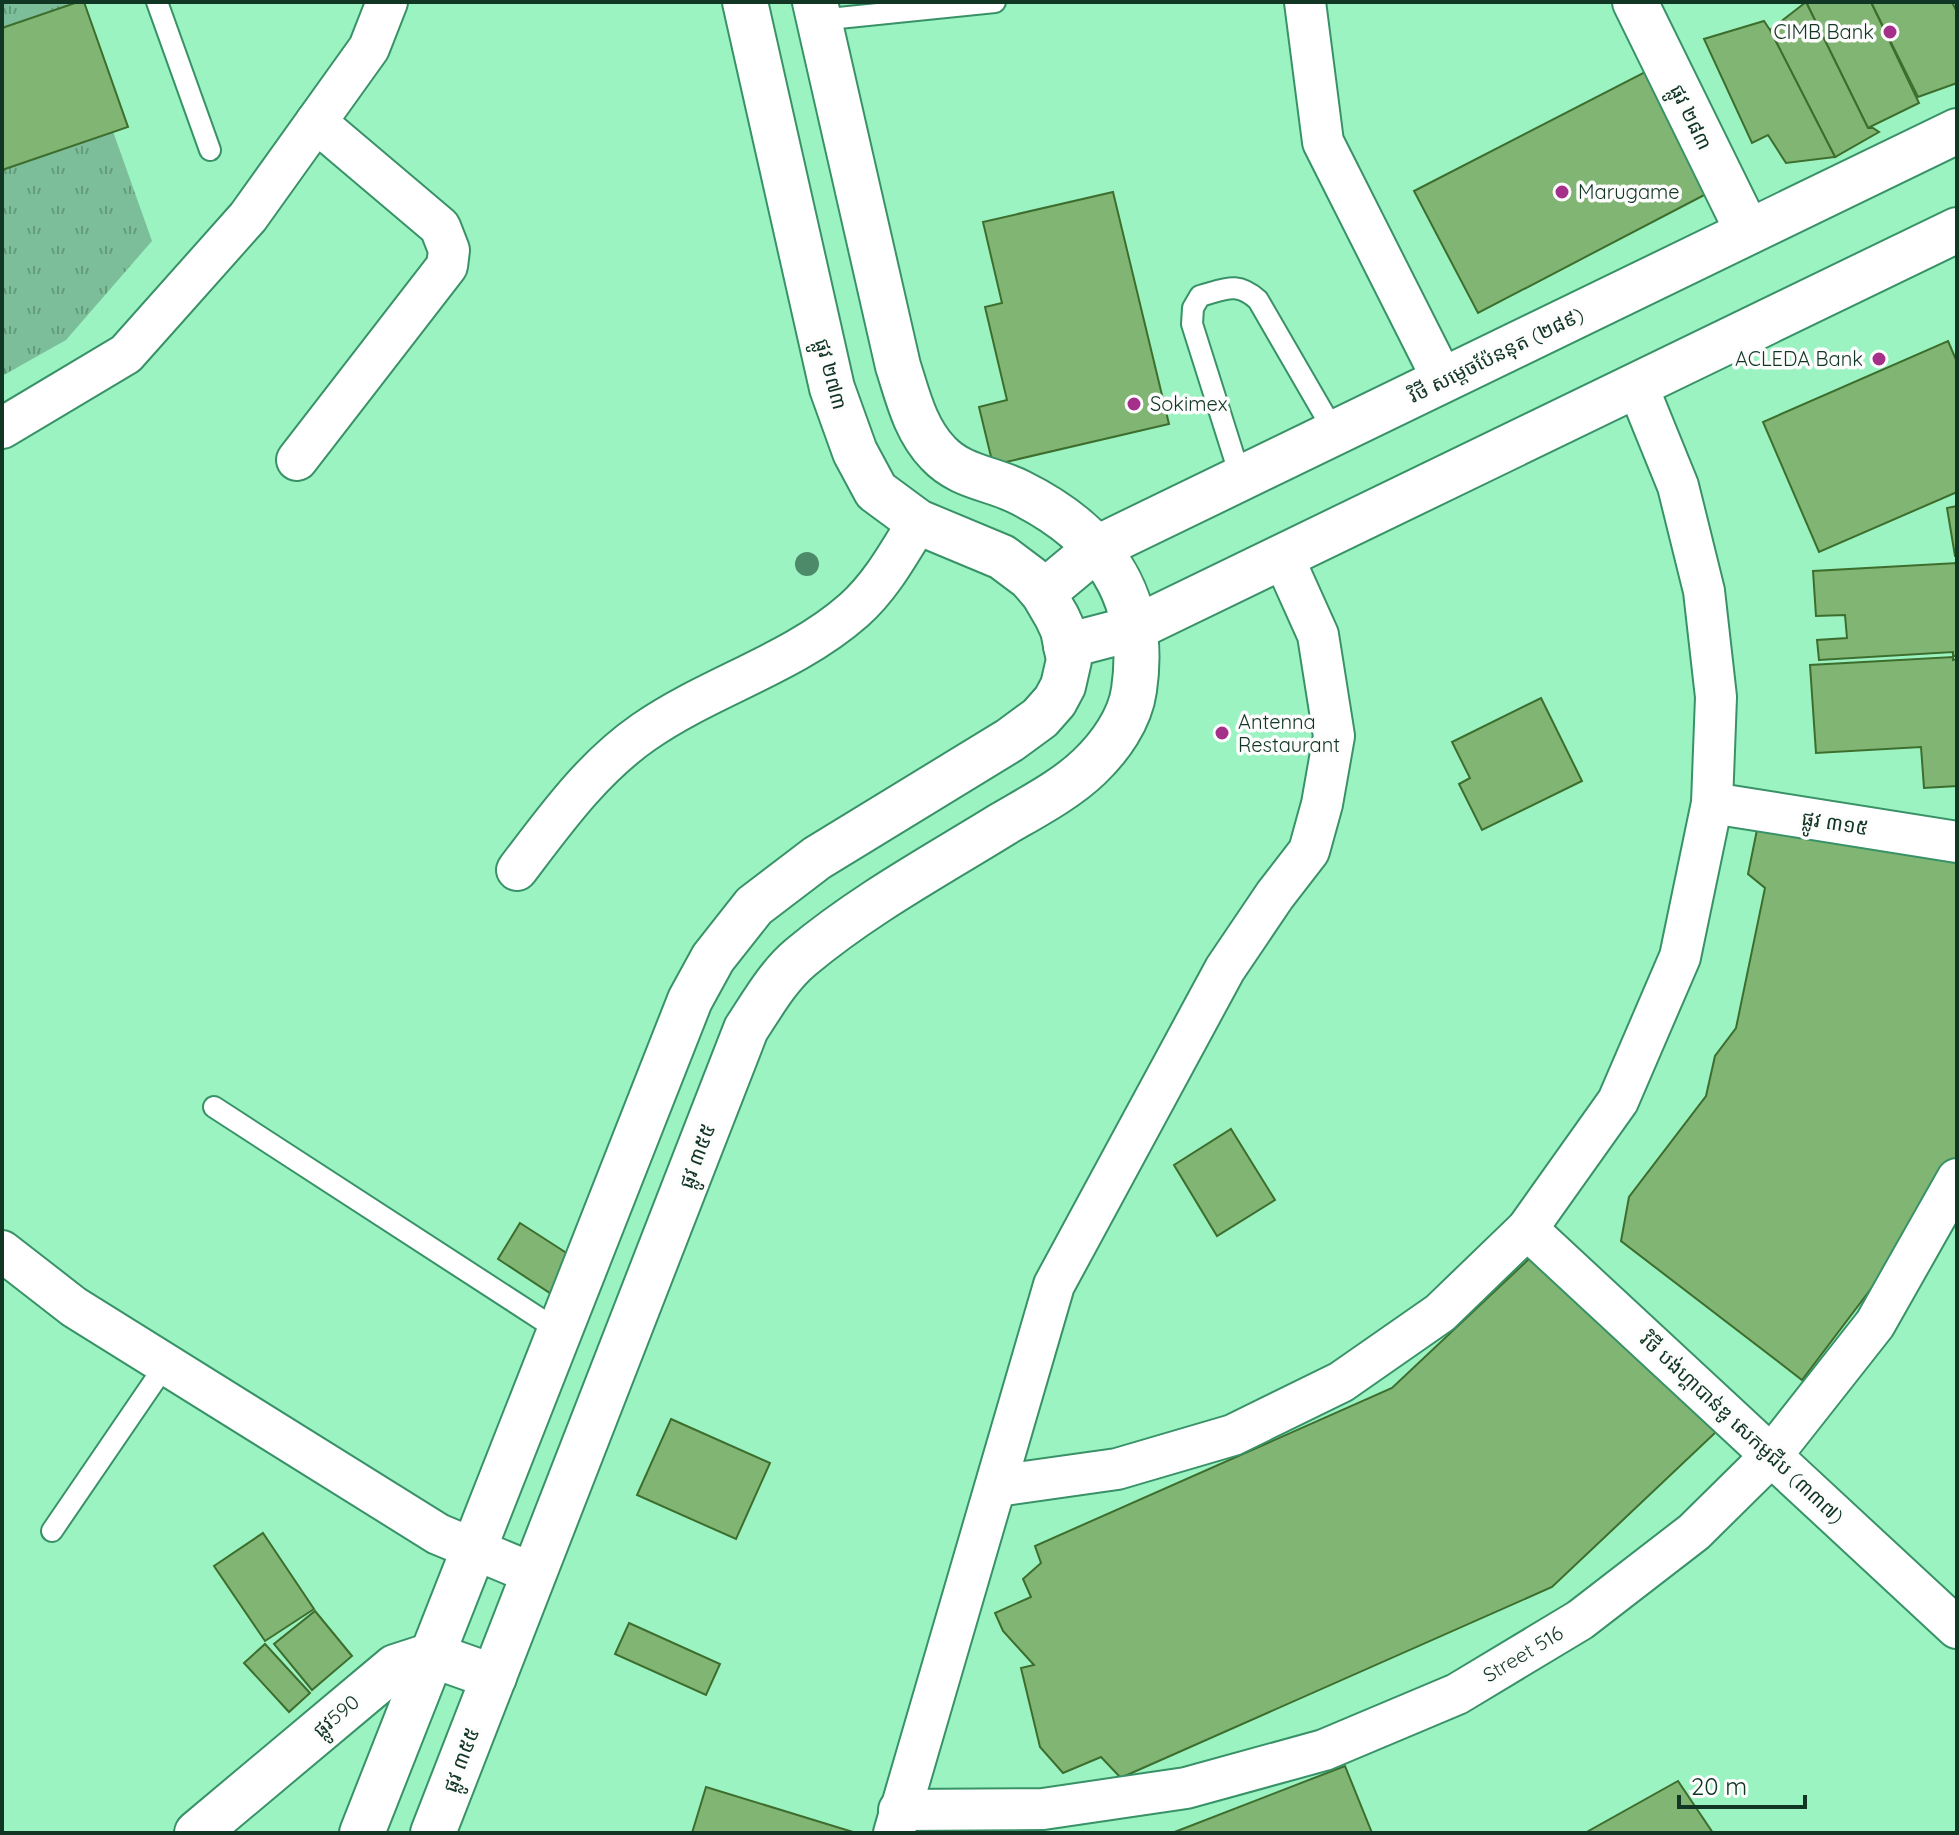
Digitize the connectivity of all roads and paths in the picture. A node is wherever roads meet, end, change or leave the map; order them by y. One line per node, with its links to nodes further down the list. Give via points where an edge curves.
1 (157, 2): 10 (lane)
2 (387, 2): 8 (street, via 369,48)
3 (745, 2): 19 (main road, ផ្លូវ ២៧៣, via 832,388 876,491)
4 (995, 2): 7 (lane)
5 (1305, 2): 13 (street, via 1323,142)
6 (1635, 2): 12 (main road, ផ្លូវ ២៨៣)
7 (817, 11): 20 (main road, via 915,421 936,452 956,469 1018,492)
8 (316, 122): 15 (street, via 248,217 126,354); 17 (street, via 440,227 449,250 447,266)
9 (1957, 131): 12 (main road, វិថី សម្តេចប៉ែននុត (២៨៩))
10 (210, 150)
11 (1957, 230): 14 (main road)
12 (1748, 232): 13 (main road, វិថី សម្តេចប៉ែននុត (២៨៩))
13 (1443, 380): 16 (main road, វិថី សម្តេចប៉ែននុត (២៨៩))
14 (1637, 385): 21 (main road); 25 (street, via 1678,486 1704,591 1716,697)
15 (2, 428)
16 (1335, 433): 18 (main road, វិថី សម្តេចប៉ែននុត (២៨៩)); 18 (lane, via 1258,300 1247,289 1235,287 1200,296 1192,324)
17 (297, 460)
18 (1241, 479): 20 (main road, វិថី សម្តេចប៉ែននុត (២៨៩))
19 (918, 522): 22 (main road, ផ្លូវ ២៧៣, via 1002,557); 27 (street, via 879,585 854,610 816,639 643,732 575,796)
20 (1097, 548): 22 (main road, វិថី សម្តេចប៉ែននុត (២៨៩)); 23 (main road, via 1115,573)
21 (1283, 557): 23 (main road); 35 (street, via 1318,635 1334,736 1309,851 1225,969 1054,1285)
22 (1043, 593): 24 (main road, ផ្លូវ ២៧៣)
23 (1135, 628): 24 (main road); 38 (main road, ផ្លូវ ៣៥៥, via 1139,658 1133,700 1121,728 1089,767 853,917 798,960 746,1029)
24 (1066, 646): 32 (main road, via 1063,686 1040,718 817,858 754,906 713,958 690,1000)
25 (1712, 803): 26 (street, ផ្លូវ ៣១៥); 30 (street, via 1680,957 1618,1101)
26 (1957, 842)
27 (517, 870)
28 (214, 1107): 32 (lane)
29 (1957, 1179): 34 (street, Street 516, via 1875,1324)
30 (1527, 1229): 34 (street, វិថី បង់ហ្គាបាន់ឌូ សេកមូជីប (៣៣៧)); 35 (street, via 1440,1313 1328,1389 1233,1435 1132,1465)
31 (2, 1251): 33 (street, via 74,1307)
32 (559, 1331): 37 (main road)
33 (166, 1364): 36 (lane); 37 (street, via 438,1534)
34 (1771, 1456): 39 (street, វិថី បង់ហ្គាបាន់ឌូ សេកមូជីប (៣៣៧)); 42 (street, Street 516, via 1694,1532 1580,1620 1457,1694 1324,1750 1186,1788 1057,1807)
35 (997, 1486): 42 (street)
36 (52, 1531)
37 (473, 1549): 38 (street); 40 (main road)
38 (534, 1574): 41 (main road, ផ្លូវ ៣៥៥)
39 (1957, 1628)
40 (432, 1655): 41 (main road); 43 (main road, ផ្លូវ590, via 395,1667); 44 (main road)
41 (494, 1677): 45 (main road, ផ្លូវ ៣៥៥)
42 (896, 1821)
43 (197, 1833)
44 (362, 1833)
45 (433, 1833)

